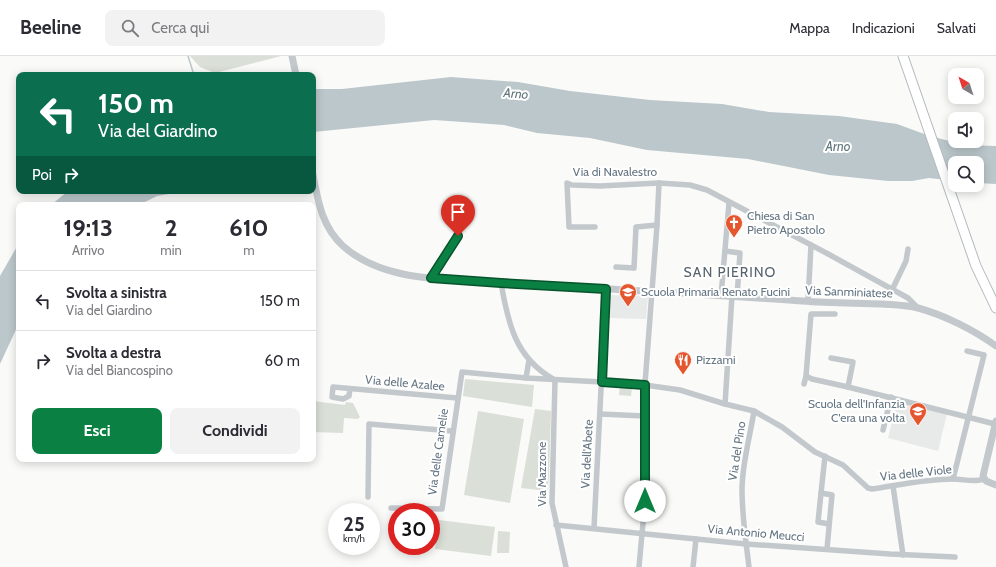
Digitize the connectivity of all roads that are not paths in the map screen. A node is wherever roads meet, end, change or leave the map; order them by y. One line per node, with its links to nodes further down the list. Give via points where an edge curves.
1 (292, 56): 3 (street)
2 (903, 56): 23 (main road, via 976,266)
3 (295, 72)
4 (659, 183): 6 (street, Via di Navalestro, via 690,185 707,190); 7 (street); 8 (street, Via di Navalestro, via 600,186 567,183 569,227)
5 (316, 193): 14 (street, Via Sanminiatese, via 326,224 343,247 359,258 383,268)
6 (729, 203): 10 (street, Via di Navalestro); 12 (street)
7 (657, 225): 13 (street, via 636,227 634,268); 18 (street)
8 (595, 227)
9 (458, 236): 14 (street)
10 (811, 246): 17 (street, Via di Navalestro); 21 (street)
11 (908, 249): 17 (street, via 906,260)
12 (725, 251): 19 (street); 20 (street, via 740,253)
13 (616, 267)
14 (431, 278): 15 (street, Via Sanminiatese)
15 (501, 283): 16 (street, Via Sanminiatese); 28 (street, via 508,322)
16 (606, 289): 18 (street, Via Sanminiatese); 33 (street, Via dell'Abete)
17 (892, 290): 22 (street, Via di Navalestro, via 908,298)
18 (652, 292): 19 (street, Via Sanminiatese); 35 (street)
19 (721, 296): 20 (street, Via Sanminiatese)
20 (734, 297): 21 (street, Via Sanminiatese); 40 (street)
21 (808, 301): 22 (street, Via Sanminiatese)
22 (917, 307): 25 (street, Via Sanminiatese, via 949,319)
23 (996, 308)
24 (835, 314): 30 (street, via 811,314)
25 (996, 346)
26 (967, 351): 44 (street, via 984,355)
27 (831, 358): 36 (street, via 853,362)
28 (529, 360): 31 (street); 32 (street)
29 (462, 372): 31 (street, Via delle Viole); 39 (street, Via delle Camelie)
30 (806, 376): 34 (street); 36 (street)
31 (526, 378): 32 (street, Via delle Viole)
32 (555, 380): 33 (street, Via delle Viole); 57 (street, Via Mazzone, via 551,494)
33 (602, 382): 35 (street, Via delle Viole); 42 (street, Via dell'Abete)
34 (804, 384)
35 (645, 385): 40 (street, Via delle Viole, via 680,390); 43 (street)
36 (848, 386): 38 (street)
37 (350, 389): 39 (street, Via delle Azalee)
38 (891, 397): 44 (street); 46 (street)
39 (457, 398): 47 (street, Via delle Camelie)
40 (725, 404): 41 (street, Via delle Viole)
41 (754, 411): 48 (street, Via delle Viole, via 782,426 808,447); 61 (street, Via del Pino, via 742,489)
42 (600, 414): 43 (street); 58 (street, Via dell'Abete)
43 (644, 416): 59 (street, via 645,501)
44 (969, 417): 45 (street); 49 (street)
45 (996, 423): 50 (street, via 983,474)
46 (883, 430)
47 (452, 431): 54 (street, via 369,424); 55 (street, Via delle Camelie)
48 (825, 456): 52 (street, Via delle Viole, via 843,465 868,488); 53 (street)
49 (953, 479): 50 (street, Via delle Viole); 52 (street, Via delle Viole)
50 (984, 479): 51 (street, Via delle Viole)
51 (996, 485)
52 (893, 486): 63 (street)
53 (821, 493): 56 (street, via 818,522); 56 (street, via 832,495)
54 (368, 497)
55 (440, 509)
56 (829, 524): 62 (street)
57 (556, 525): 58 (street, Via Antonio Meucci); 65 (street, Via Mazzone)
58 (594, 528): 59 (street, Via Antonio Meucci)
59 (642, 534): 60 (street, Via Antonio Meucci); 66 (street)
60 (696, 539): 61 (street, Via Antonio Meucci); 67 (street)
61 (746, 544): 62 (street, Via Antonio Meucci); 68 (street, Via del Pino)
62 (827, 550): 63 (street, Via Antonio Meucci)
63 (903, 554): 64 (street, Via Antonio Meucci)
64 (955, 557)
65 (566, 567)
66 (639, 567)
67 (693, 567)
68 (748, 567)

